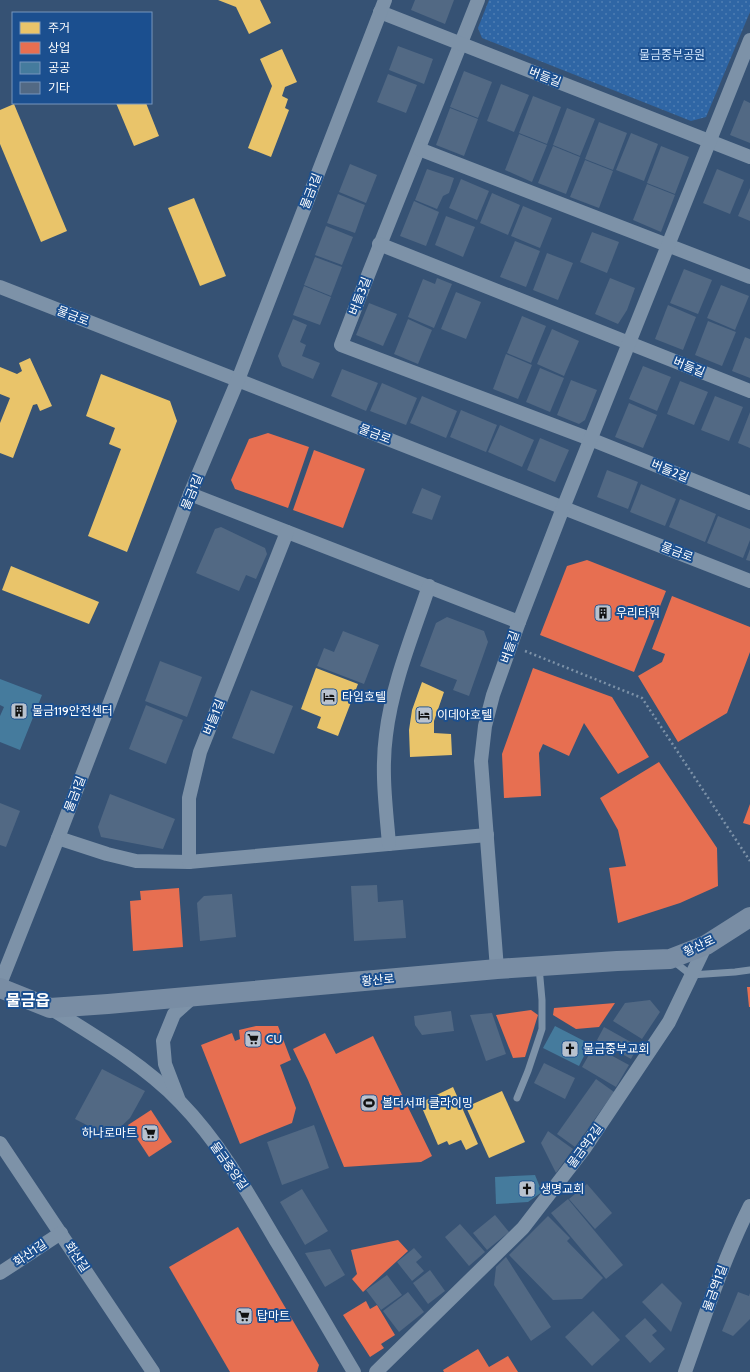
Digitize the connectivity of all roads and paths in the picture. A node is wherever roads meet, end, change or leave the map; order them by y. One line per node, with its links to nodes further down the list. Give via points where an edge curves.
1 (478, 0): 4 (street, 버들3길)
2 (383, 6): 4 (street, 버들길); 13 (street, 물금1길)
3 (750, 40): 5 (street, 버들길)
4 (461, 44): 5 (street, 버들길); 6 (street, 버들3길)
5 (709, 141): 7 (street, 버들길); 9 (street, 버들길)
6 (419, 149): 8 (street, 버들3길); 9 (street)
7 (750, 157)
8 (379, 244): 12 (street, 버들길); 15 (street, 버들3길, via 341,345)
9 (668, 245): 10 (street); 12 (street, 버들길)
10 (750, 277)
11 (0, 287): 13 (street, 물금로)
12 (628, 343): 14 (street, 버들길); 15 (street, 버들길)
13 (238, 380): 16 (street, 물금1길); 18 (street, 물금로)
14 (750, 391)
15 (590, 439): 17 (street, 버들2길); 18 (street, 버들길)
16 (190, 494): 19 (street); 25 (street, 물금1길)
17 (750, 503)
18 (563, 508): 20 (street, 물금로); 22 (street, 버들길)
19 (287, 532): 21 (street); 28 (street, 버들1길, via 200,752 189,798)
20 (750, 581)
21 (429, 586): 22 (street); 26 (street, via 393,694 386,735 384,774)
22 (519, 622): 23 (street, 버들길)
23 (511, 645): 24 (street, 버들길, via 485,726 481,761); 27 (path, via 642,698)
24 (487, 835): 26 (street); 33 (street, 버들길)
25 (58, 838): 28 (street, via 136,861); 36 (street, 물금1길)
26 (390, 844): 28 (street)
27 (750, 861)
28 (189, 862)
29 (750, 917): 30 (main road, 황산로)
30 (706, 944): 31 (main road, 황산로); 35 (street, 물금역2길)
31 (670, 959): 32 (main road, 황산로); 35 (lane)
32 (539, 966): 33 (main road, 황산로); 40 (lane, via 542,1029)
33 (497, 969): 38 (main road, 황산로)
34 (750, 970): 35 (lane)
35 (691, 975): 48 (street, 물금역2길, via 669,1022 584,1149 523,1228)
36 (0, 984)
37 (0, 988): 39 (main road, 황산로)
38 (194, 996): 39 (main road, 황산로); 41 (street, via 174,1014 163,1041 165,1064)
39 (50, 1008): 41 (street, 물금중앙길, via 105,1043 156,1080)
40 (517, 1098)
41 (180, 1102): 47 (street, 물금중앙길, via 241,1182)
42 (0, 1143): 44 (street, 화산길)
43 (750, 1206): 49 (street, 물금역1길, via 717,1281)
44 (61, 1233): 45 (street, 화산1길); 46 (street, 화산길)
45 (0, 1273)
46 (153, 1372)
47 (354, 1372)
48 (376, 1372)
49 (685, 1372)

